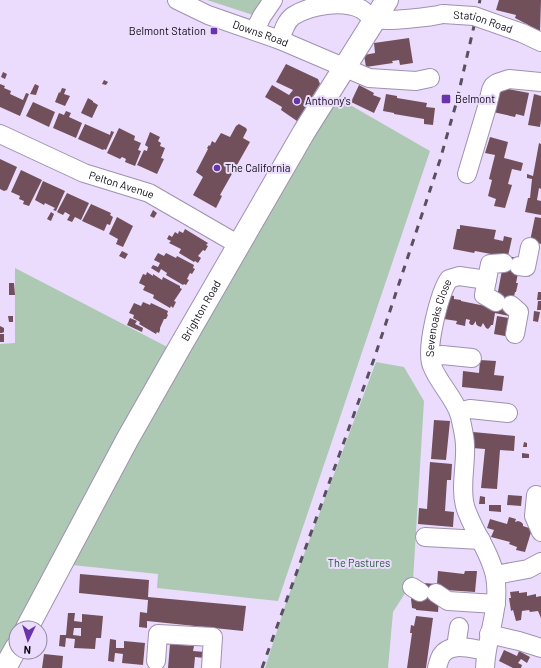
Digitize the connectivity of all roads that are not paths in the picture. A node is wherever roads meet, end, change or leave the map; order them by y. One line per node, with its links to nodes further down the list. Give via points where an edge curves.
1 (177, 0): 5 (street, Downs Road, via 208,15)
2 (273, 0): 5 (street)
3 (386, 0): 4 (main road, Brighton Road)
4 (375, 19): 6 (street, via 361,9 329,4 311,8 292,17 284,28); 7 (street, Station Road, bridge, via 443,14 474,16); 8 (main road, Brighton Road)
5 (255, 30): 6 (street, Downs Road)
6 (280, 40): 8 (street, Downs Road)
7 (541, 42)
8 (344, 68): 9 (street, Downs Road, via 369,78 416,81); 13 (main road, Brighton Road)
9 (430, 78)
10 (541, 82): 12 (street, via 509,79 497,82 493,86)
11 (0, 134): 13 (street, Pelton Avenue, via 84,173 149,193)
12 (467, 174)
13 (239, 244): 29 (main road, Brighton Road, via 127,440)
14 (530, 247): 15 (street, via 526,267)
15 (499, 282): 16 (street, via 519,312); 17 (street, Sevenoaks Close, via 459,276 449,279 441,294 434,323)
16 (515, 334)
17 (431, 358): 18 (street, via 442,355); 19 (street, Sevenoaks Close, via 431,365)
18 (472, 358)
19 (459, 412): 20 (street, via 470,409); 24 (street, Sevenoaks Close, via 465,446 465,506)
20 (508, 413)
21 (536, 495): 22 (street, via 534,516)
22 (541, 532)
23 (425, 537): 24 (street)
24 (481, 540): 26 (street, Sevenoaks Close)
25 (541, 564): 26 (street)
26 (495, 575): 28 (street, Sevenoaks Close)
27 (423, 591): 28 (street, via 448,600)
28 (496, 604): 33 (street, Sevenoaks Close)
29 (31, 620)
30 (460, 627): 31 (street)
31 (456, 647): 33 (street); 36 (street, via 448,649 442,655)
32 (541, 648): 33 (street, via 519,641)
33 (487, 651)
34 (156, 661): 35 (street, via 158,634 213,637)
35 (211, 668)
36 (436, 668)

